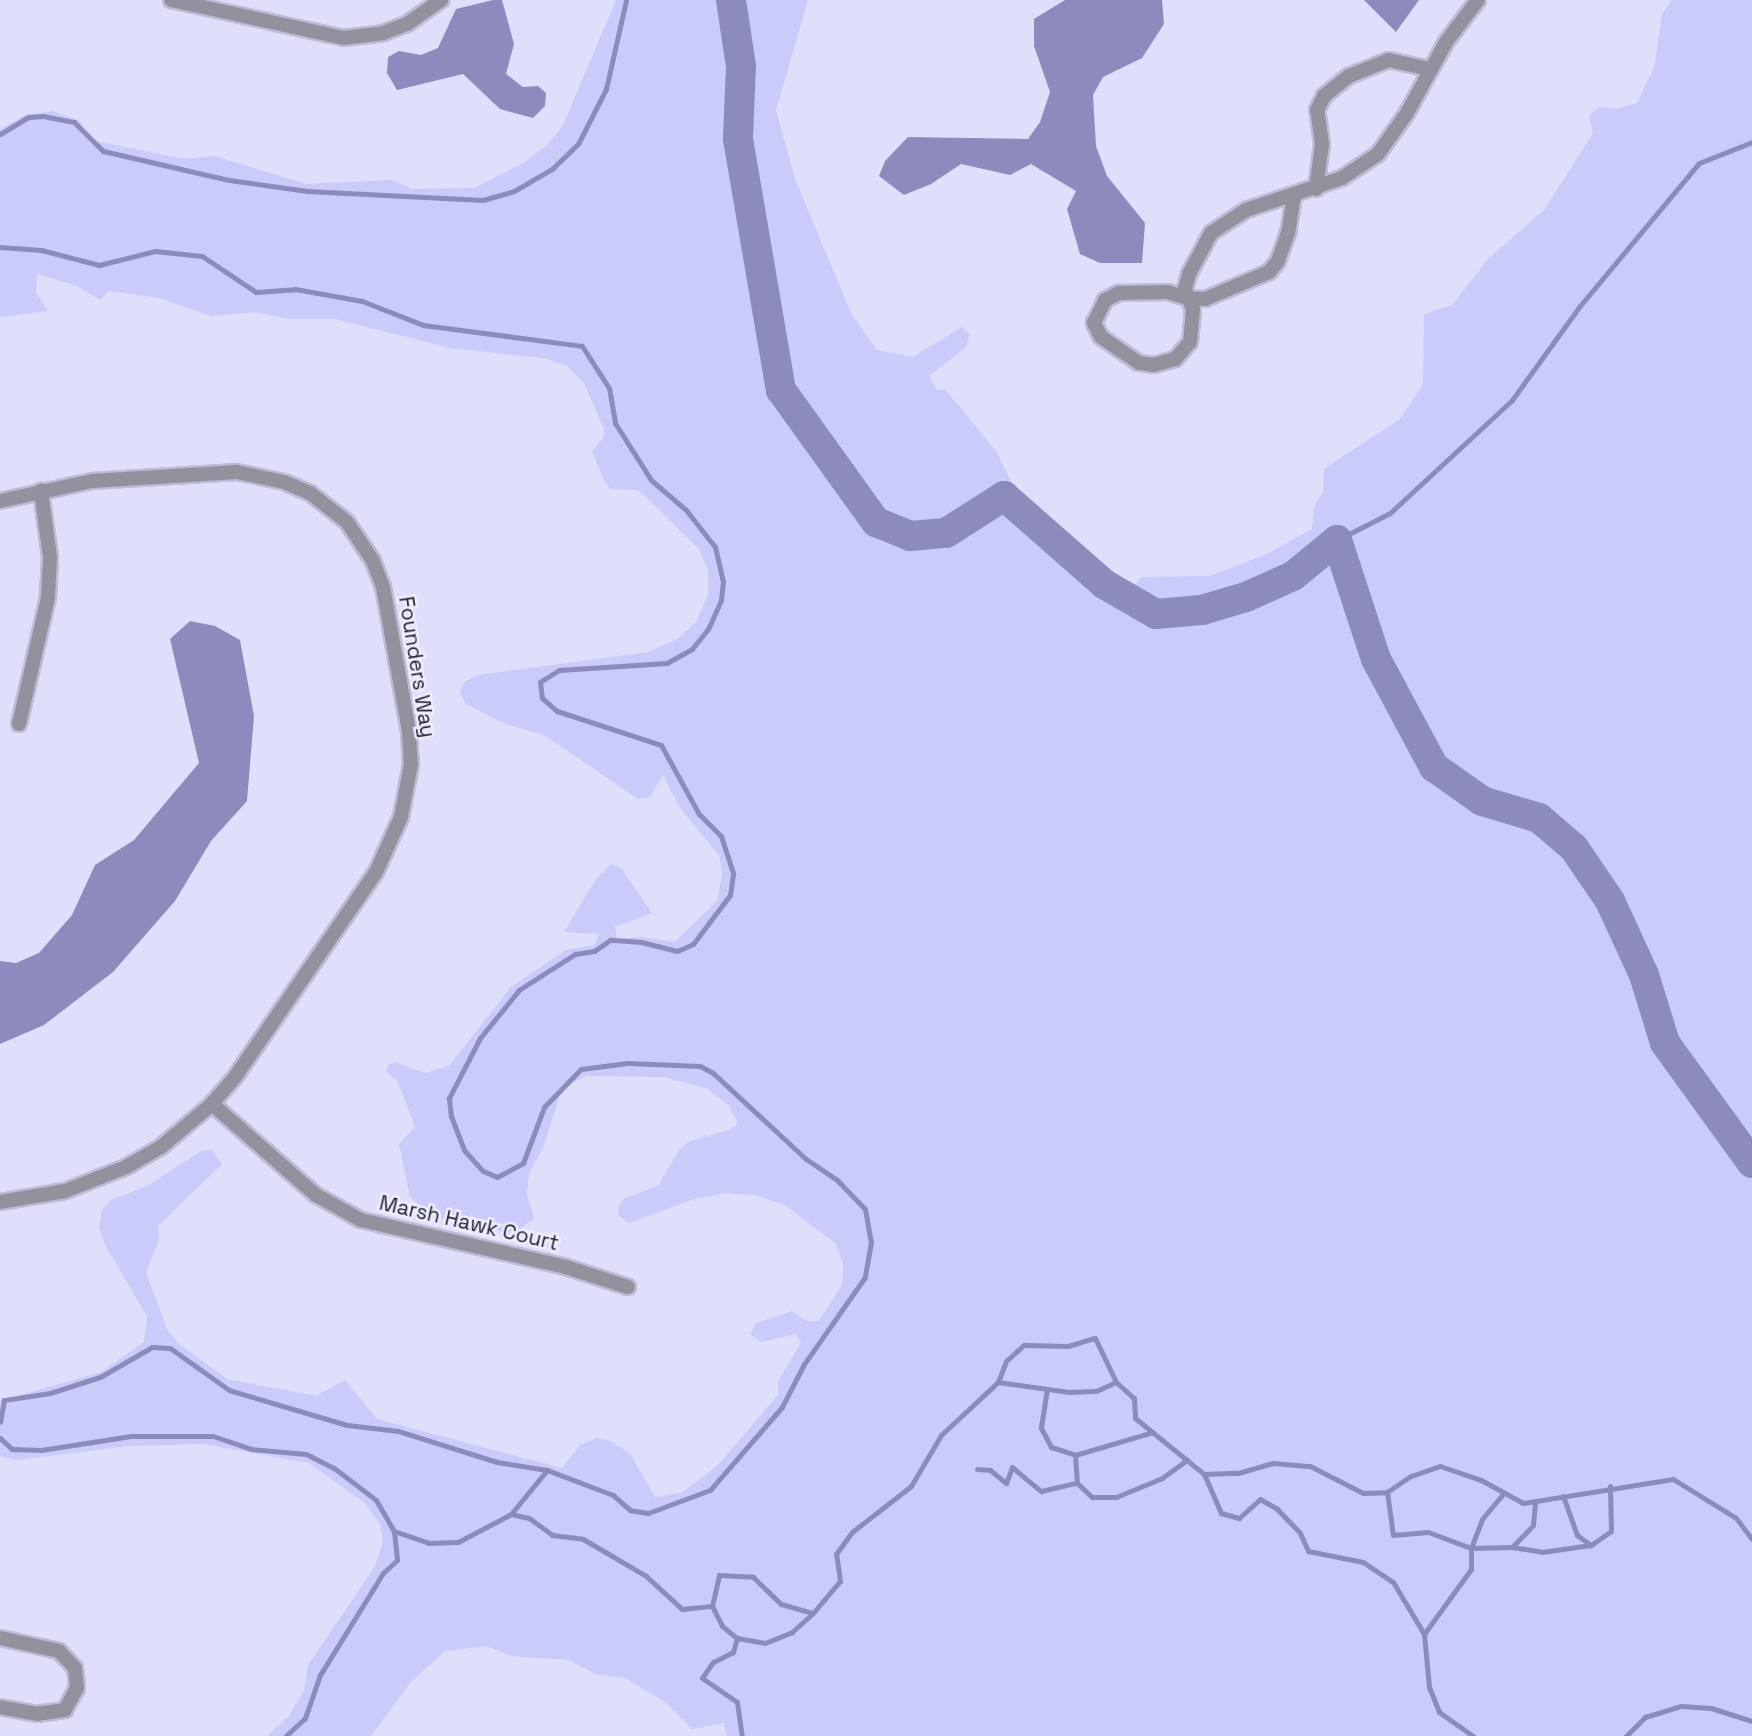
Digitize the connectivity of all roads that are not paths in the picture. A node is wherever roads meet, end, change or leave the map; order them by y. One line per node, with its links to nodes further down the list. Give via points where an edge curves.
1 (171, 0): 2 (street, via 344,38 383,33 407,24)
2 (441, 0)
3 (1478, 0): 4 (street)
4 (1429, 69): 5 (street, via 1407,113 1378,154); 5 (street, via 1389,60 1349,76 1324,96 1317,110 1322,155)
5 (1315, 189): 6 (street)
6 (1294, 195): 7 (street, via 1246,210 1211,233 1189,274); 7 (street, via 1288,233 1269,272 1205,299)
7 (1188, 298): 7 (street, via 1167,292 1119,293 1100,306 1094,323 1105,343 1132,359 1146,365 1168,362 1186,348 1192,334)
8 (41, 491): 9 (street, Founders Way); 10 (street, via 50,557 47,597); 11 (street, Founders Way, via 92,481 213,473 261,475 310,493 347,522 373,561 383,586 410,731 411,764 401,817 376,872)
9 (0, 501)
10 (19, 724)
11 (212, 1104): 12 (street, Founders Way, via 161,1147 126,1167 65,1191); 13 (street, Marsh Hawk Court, via 316,1195 361,1220 566,1267)
12 (0, 1202)
13 (628, 1287)
14 (0, 1638): 15 (street, via 59,1651 75,1668 77,1688 65,1710 37,1714)
15 (0, 1707)

